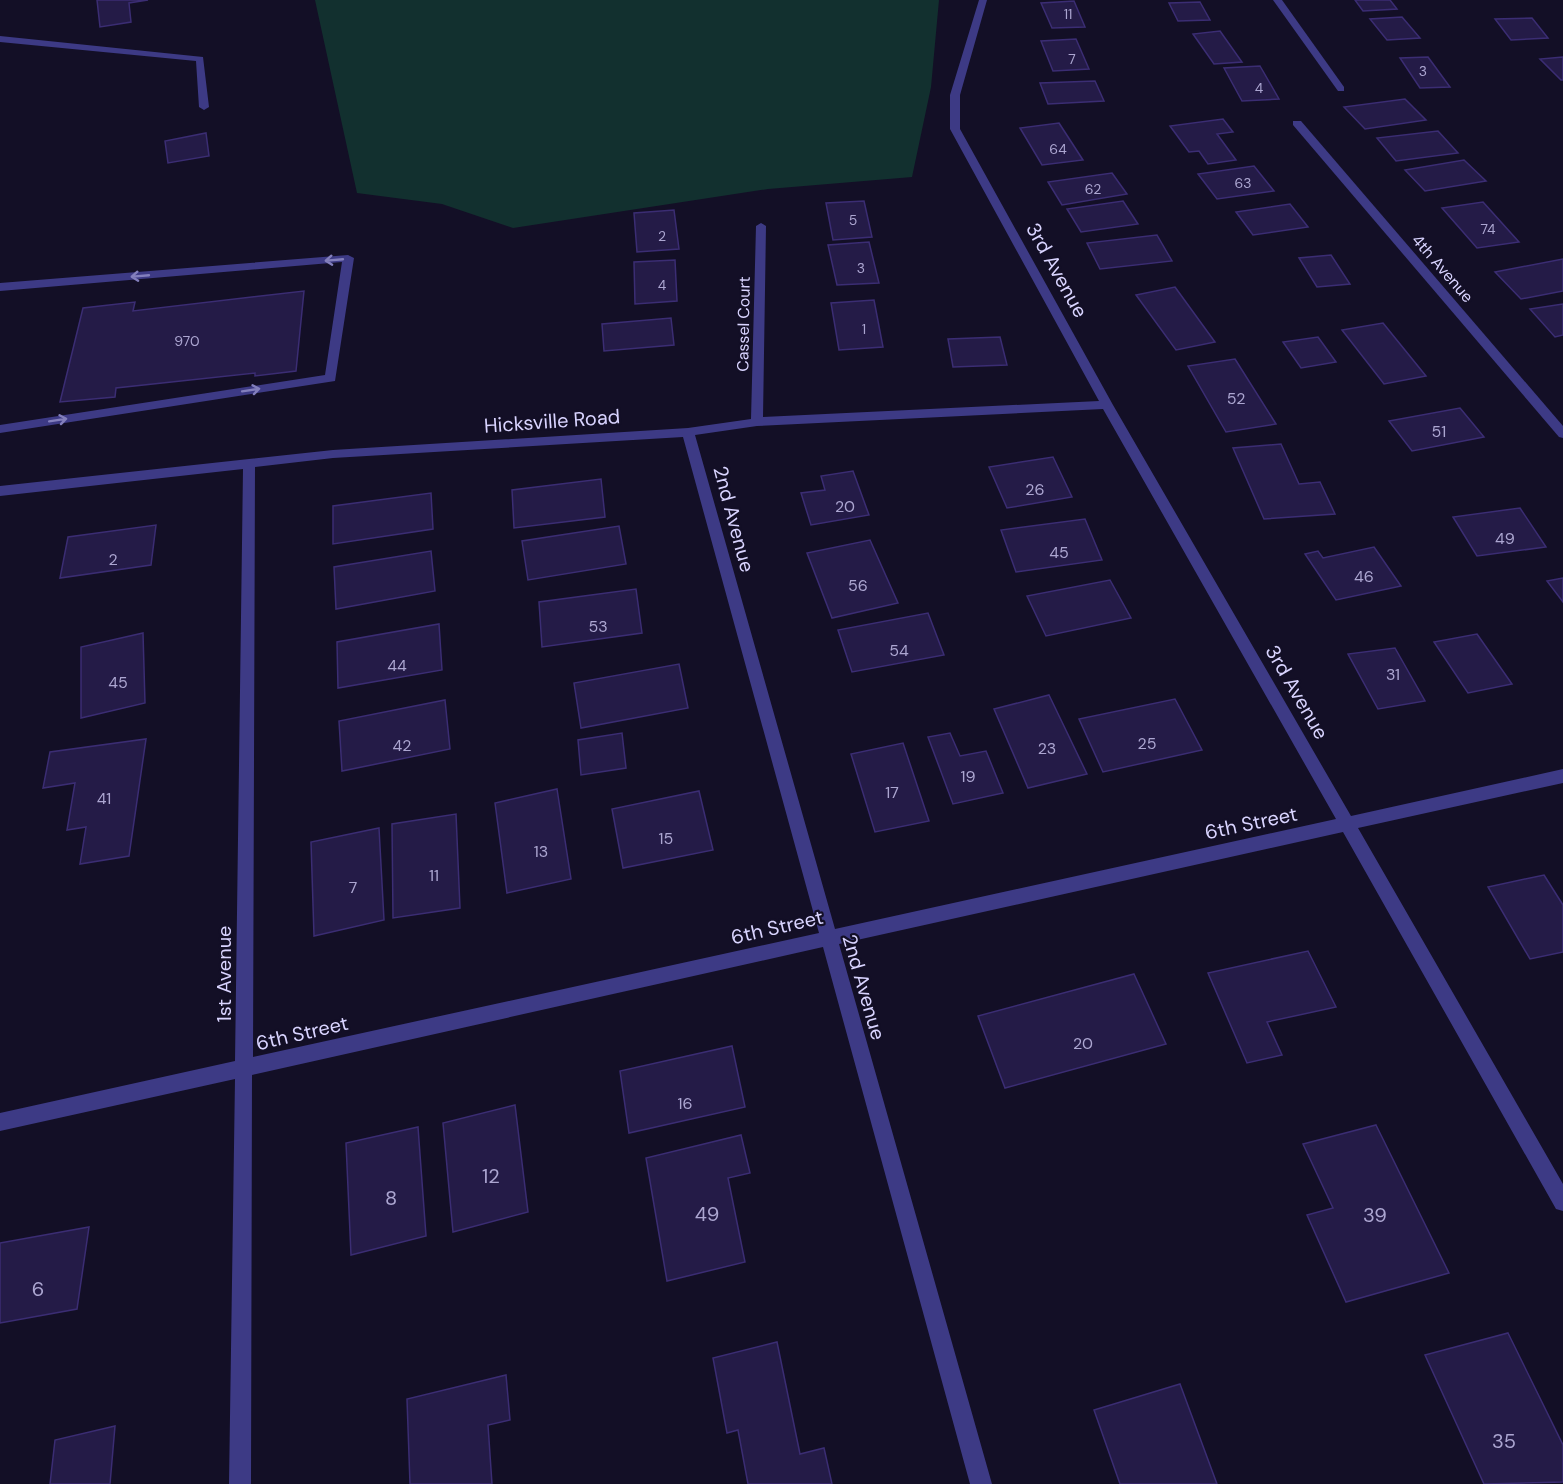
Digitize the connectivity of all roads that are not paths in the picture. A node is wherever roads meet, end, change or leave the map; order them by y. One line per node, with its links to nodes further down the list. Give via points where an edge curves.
1 (983, 0): 9 (street, 3rd Avenue, via 955,95 955,129)
2 (1277, 0): 4 (street)
3 (0, 39): 5 (street, via 200,59)
4 (1341, 89)
5 (204, 107)
6 (1297, 123): 13 (street, 4th Avenue)
7 (761, 226): 10 (street, Cassel Court)
8 (0, 287): 11 (street, one-way to 8, via 331,378 348,258)
9 (1107, 405): 10 (street, Hicksville Road); 17 (street, 3rd Avenue)
10 (757, 422): 12 (street, Hicksville Road)
11 (0, 429)
12 (688, 432): 14 (street, Hicksville Road, via 333,454); 18 (street, 2nd Avenue)
13 (1563, 434)
14 (249, 464): 15 (street, Hicksville Road); 19 (street, 1st Avenue)
15 (0, 491)
16 (1563, 776): 17 (street, 6th Street)
17 (1348, 824): 18 (street, 6th Street); 21 (street, 3rd Avenue)
18 (828, 937): 19 (street, 6th Street); 23 (street, 2nd Avenue)
19 (244, 1067): 20 (street, 6th Street); 22 (street, 1st Avenue)
20 (0, 1122)
21 (1563, 1202)
22 (240, 1484)
23 (981, 1484)

